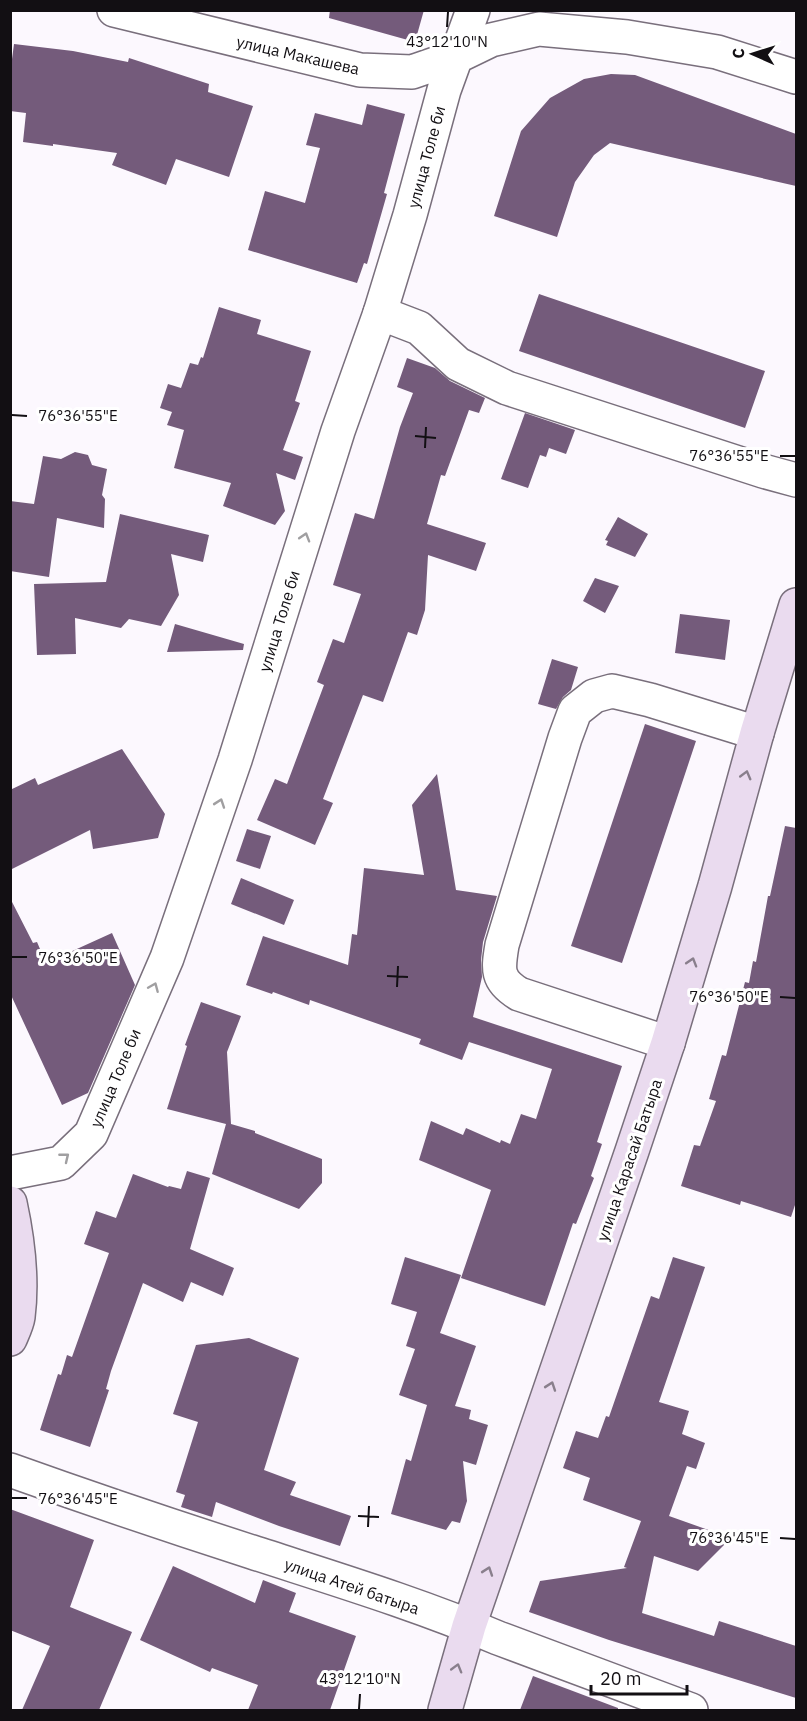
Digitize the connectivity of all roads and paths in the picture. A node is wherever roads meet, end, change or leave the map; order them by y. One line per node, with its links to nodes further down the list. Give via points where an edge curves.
1 (114, 10): 3 (street, улица Макашева, via 360,70 412,72)
2 (473, 10): 3 (street, улица Толе би)
3 (458, 56): 4 (street, улица Макашева, via 491,40 539,29 627,37 717,52); 5 (street, улица Толе би, via 444,90)
4 (796, 77)
5 (380, 313): 6 (street, via 419,328 458,364 507,388); 10 (street, улица Толе би, one-way to 5, via 61,1163 91,1134 167,958)
6 (796, 480)
7 (796, 605): 8 (main road, улица Карасай Батыра)
8 (757, 732): 9 (main road, улица Карасай Батыра, one-way to 8); 9 (street, via 612,691 594,696 575,711 501,945 501,977 519,994)
9 (668, 1043): 14 (main road, улица Карасай Батыра, one-way to 9)
10 (10, 1173)
11 (10, 1203): 12 (main road, via 20,1267 18,1318)
12 (10, 1339)
13 (10, 1470): 14 (street, улица Атей батыра)
14 (469, 1626): 15 (main road, улица Карасай Батыра, one-way to 14); 16 (street, улица Атей батыра)
15 (446, 1710)
16 (691, 1710)

